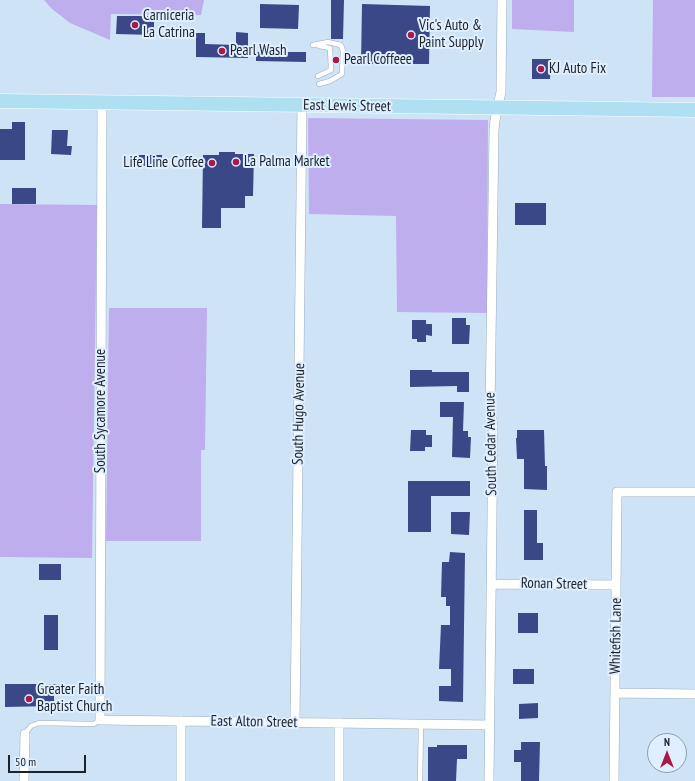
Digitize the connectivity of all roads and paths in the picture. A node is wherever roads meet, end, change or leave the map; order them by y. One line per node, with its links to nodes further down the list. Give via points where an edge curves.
1 (502, 0): 7 (street, South Cedar Avenue, via 501,92)
2 (318, 76): 3 (lane, via 331,70 330,48 313,45 328,42 341,45 342,74)
3 (319, 84)
4 (0, 101): 5 (main road, East Lewis Street)
5 (102, 102): 6 (main road, East Lewis Street); 14 (street, South Sycamore Avenue)
6 (302, 105): 7 (main road, East Lewis Street); 16 (street, South Hugo Avenue)
7 (498, 108): 8 (main road, East Lewis Street); 10 (street, South Cedar Avenue, via 494,130 490,412 493,426)
8 (695, 110)
9 (695, 492): 11 (street, Whitefish Lane, via 617,492)
10 (491, 584): 11 (street, Ronan Street); 19 (street, South Cedar Avenue)
11 (616, 585): 12 (street, Whitefish Lane)
12 (615, 693): 13 (street); 26 (street, Whitefish Lane)
13 (695, 694)
14 (100, 720): 15 (street, East Alton Street); 20 (lane, East Alton Street, via 94,724 39,723 31,726)
15 (181, 721): 16 (street, East Alton Street); 22 (street)
16 (295, 722): 17 (street, East Alton Street)
17 (339, 723): 18 (street, East Alton Street); 23 (street)
18 (421, 724): 19 (street, East Alton Street); 24 (lane)
19 (490, 725): 25 (street, South Cedar Avenue)
20 (25, 734): 21 (street)
21 (24, 781)
22 (181, 781)
23 (339, 781)
24 (420, 781)
25 (489, 781)
26 (614, 781)

